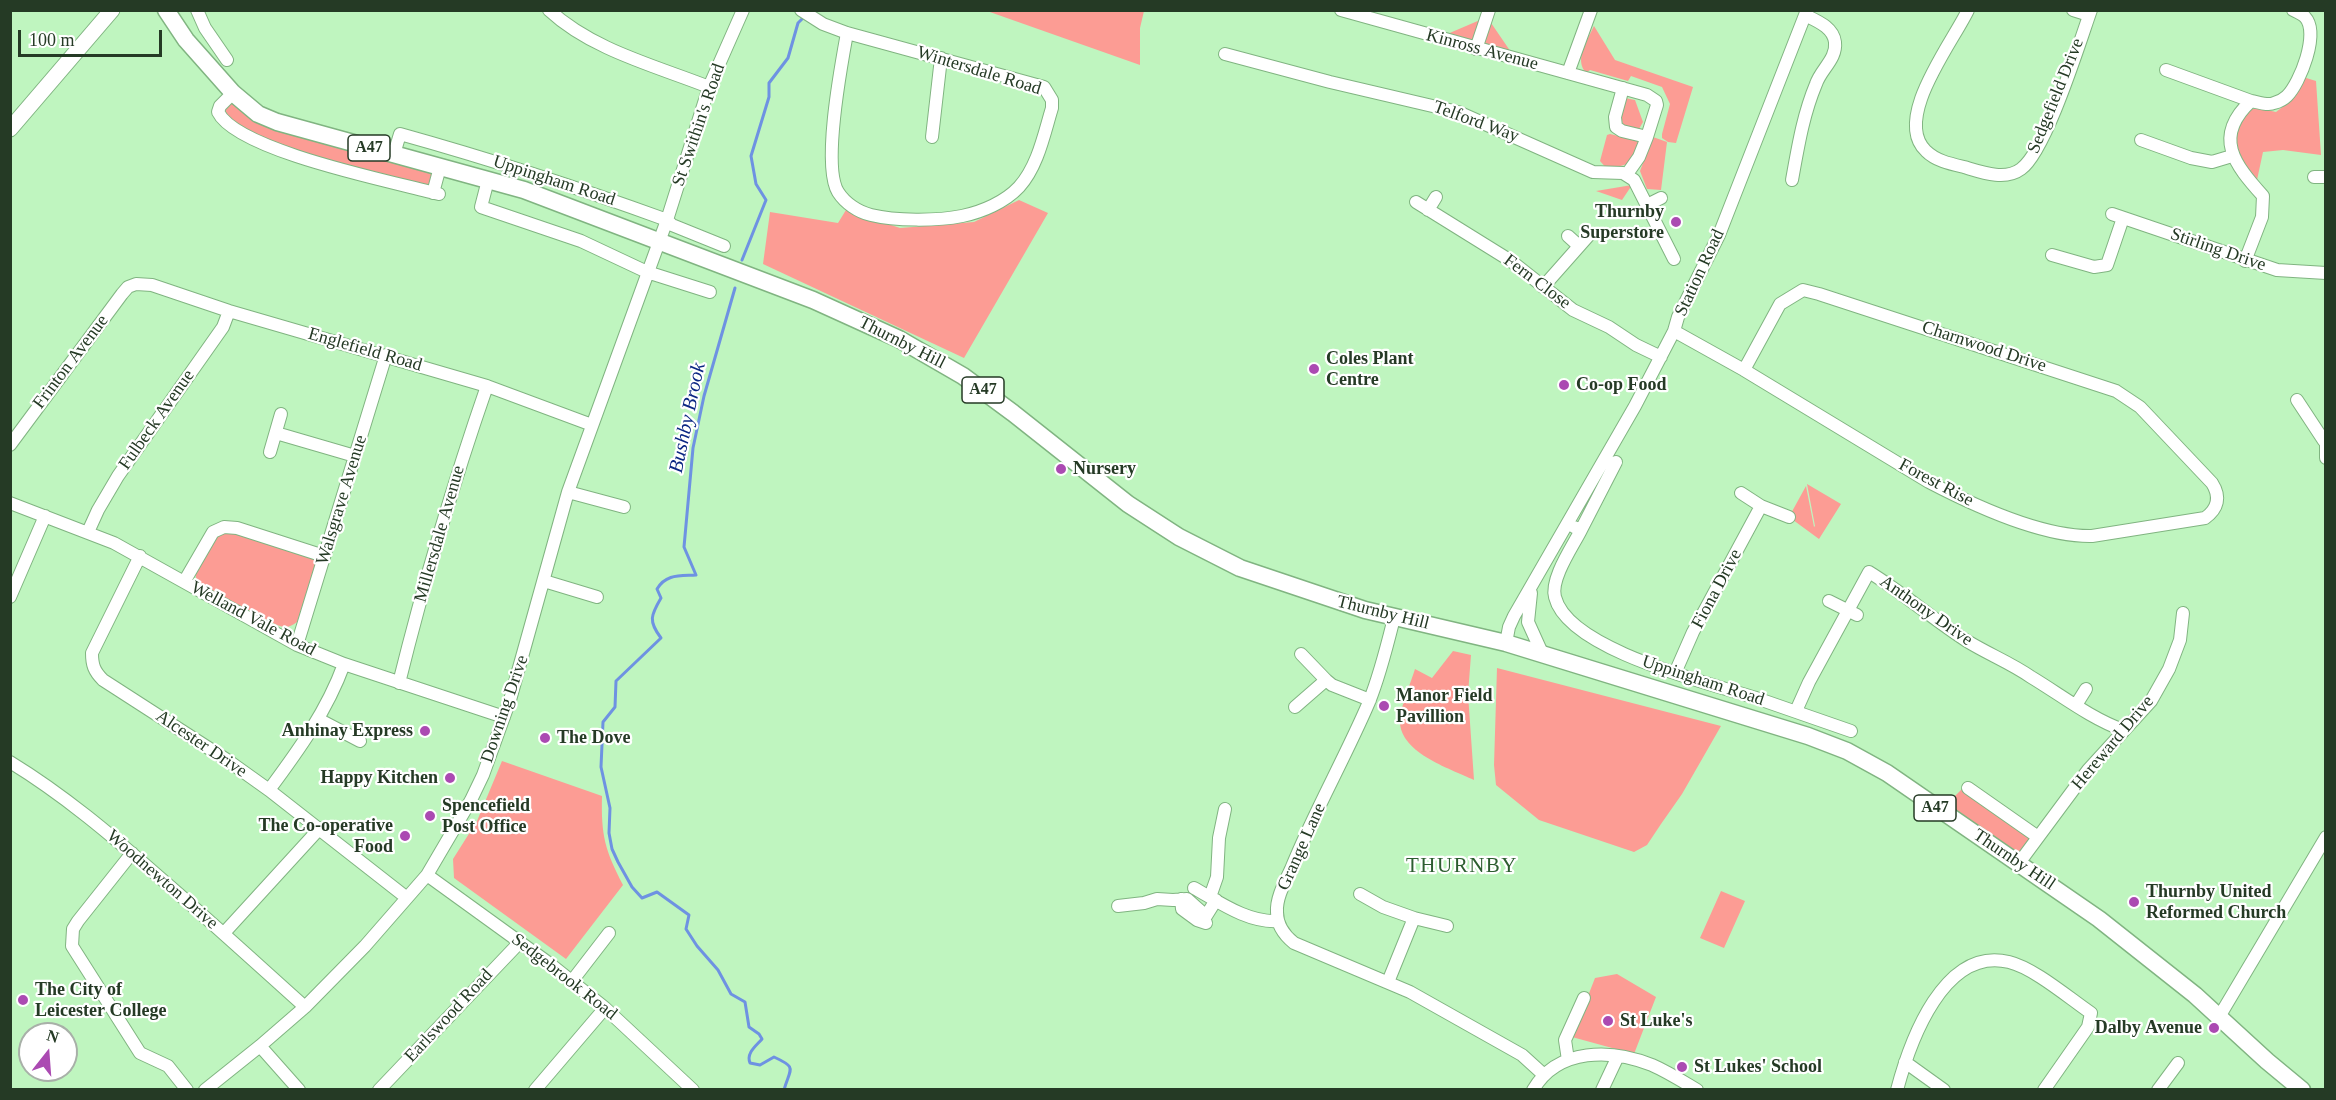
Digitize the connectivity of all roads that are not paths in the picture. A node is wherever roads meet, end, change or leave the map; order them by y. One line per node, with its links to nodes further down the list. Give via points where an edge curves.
1 (112, 10): 26 (main road)
2 (166, 10): 24 (highway, A47, via 186,40)
3 (197, 10): 19 (street)
4 (549, 10): 22 (street, via 612,50)
5 (743, 10): 22 (street, St Swithin's Road)
6 (1341, 10): 16 (street, Kinross Avenue)
7 (1490, 10): 16 (street)
8 (1591, 10): 21 (street)
9 (1968, 10): 14 (street, Sedgefield Drive, via 1925,88 1915,134 1925,151 1942,161 2001,175 2020,170 2035,155)
10 (2073, 10): 14 (street, Sedgefield Drive)
11 (2293, 10): 25 (street, via 2308,20 2311,34 2299,78 2286,97 2272,105)
12 (805, 13): 15 (street, Wintersdale Road)
13 (1806, 13): 35 (street, via 1828,29 1835,43 1832,59 1817,81 1808,107); 56 (street, Station Road, via 1719,235)
14 (2090, 13)
15 (847, 33): 18 (street, Wintersdale Road); 18 (street, Wintersdale Road, via 832,175 837,191 848,203 871,215 941,218 978,211 997,204 1018,188 1036,157 1052,108 1044,87)
16 (1476, 49): 21 (street, Kinross Avenue)
17 (1225, 54): 33 (street, Telford Way, via 1458,112 1593,172)
18 (940, 58): 27 (street)
19 (227, 60)
20 (2166, 70): 25 (street)
21 (1568, 73): 23 (street, Kinross Avenue)
22 (710, 87): 41 (street, St Swithin's Road)
23 (1623, 88): 28 (street, via 1616,127); 28 (street, Kinross Avenue, via 1656,101)
24 (233, 93): 30 (highway, A47, via 258,114 277,122); 32 (street, via 220,106 222,119 249,138 281,152 436,194)
25 (2251, 101): 31 (street, via 2239,112 2231,133)
26 (10, 129)
27 (932, 137)
28 (1647, 137): 33 (street, Kinross Avenue)
29 (2140, 140): 31 (street, via 2212,162)
30 (394, 154): 32 (highway, A47); 41 (street, Uppingham Road, via 400,134)
31 (2232, 156): 49 (street, via 2263,196 2262,217)
32 (440, 167): 34 (highway, Thurnby Hill / A47)
33 (1628, 174): 39 (street)
34 (488, 180): 44 (highway, Thurnby Hill / A47); 50 (street, Uppingham Road, via 481,207 581,241)
35 (1792, 180)
36 (1436, 197): 40 (street)
37 (1661, 198): 39 (street)
38 (1416, 202): 40 (street, Fern Close)
39 (1647, 205): 48 (street)
40 (1428, 210): 53 (street, Fern Close, via 1511,261)
41 (667, 220): 44 (street, St Swithin's Road); 45 (street, Uppingham Road)
42 (1589, 235): 46 (street)
43 (1568, 236): 46 (street)
44 (659, 241): 50 (street, Downing Drive); 92 (highway, Thurnby Hill / A47, via 813,300 934,359 988,393 1128,504 1204,551 1269,580)
45 (724, 246)
46 (1579, 246): 53 (street)
47 (2052, 255): 49 (street, Stirling Drive, via 2094,267 2107,265 2117,216)
48 (1674, 259)
49 (2245, 261): 51 (street, Stirling Drive, via 2277,270)
50 (647, 272): 54 (street, Uppingham Road); 63 (street, Downing Drive)
51 (2325, 273)
52 (136, 284): 55 (street, Englefield Road, via 152,285); 66 (street, Frinton Avenue, via 122,294)
53 (1543, 287): 58 (street, Fern Close, via 1573,310)
54 (710, 292)
55 (229, 311): 57 (street, Englefield Road); 81 (street, Fulbeck Avenue, via 223,327 104,498)
56 (1674, 331): 58 (street, Station Road); 59 (street, Forest Rise)
57 (386, 355): 60 (street, Englefield Road); 68 (street, Walsgrave Avenue)
58 (1661, 357): 79 (street, Station Road)
59 (1744, 370): 73 (street, Forest Rise, via 1937,486 1988,509 2056,532 2092,536 2205,518); 73 (street, Charnwood Drive, via 1780,304 1803,290 1820,294 2116,391 2140,407 2212,483)
60 (487, 386): 63 (street, Englefield Road); 100 (street, Millersdale Avenue, via 426,575)
61 (2297, 400): 65 (street)
62 (281, 414): 64 (street)
63 (592, 425): 71 (street, Downing Drive)
64 (276, 433): 67 (street); 68 (street)
65 (2325, 440): 69 (street)
66 (10, 445)
67 (270, 452)
68 (355, 456): 83 (street, Walsgrave Avenue)
69 (2325, 458)
70 (1616, 462): 80 (street)
71 (568, 492): 76 (street); 84 (street, Downing Drive)
72 (1741, 493): 75 (street)
73 (2217, 501)
74 (10, 503): 77 (street, Welland Vale Road)
75 (1761, 506): 78 (street); 98 (street, Fiona Drive)
76 (624, 507)
77 (45, 516): 81 (street, Welland Vale Road); 87 (street)
78 (1789, 517)
79 (1568, 523): 80 (street); 86 (street, Station Road)
80 (1581, 530): 98 (street, Uppingham Road, via 1554,590 1564,614 1589,636 1628,657)
81 (88, 532): 82 (street, Welland Vale Road)
82 (140, 556): 85 (street, Welland Vale Road); 115 (street, Alcester Drive, via 92,653 96,673)
83 (324, 556): 85 (street, via 224,527 213,532); 94 (street, Walsgrave Avenue)
84 (543, 581): 88 (street); 106 (street, Downing Drive)
85 (184, 582): 94 (street, Welland Vale Road)
86 (1533, 583): 93 (street, Station Road, via 1509,627); 95 (street, Station Road, via 1528,617)
87 (10, 597)
88 (597, 597)
89 (1829, 601): 90 (street)
90 (1852, 613): 103 (street, Anthony Drive, via 1869,572 1934,619); 105 (street, Anthony Drive, via 1809,682)
91 (2183, 613): 109 (street, Hereward Drive, via 2180,640 2169,669 2151,701)
92 (1394, 618): 93 (highway, Thurnby Hill / A47); 102 (street, Grange Lane)
93 (1506, 643): 95 (highway, Thurnby Hill / A47)
94 (297, 645): 97 (street, Welland Vale Road)
95 (1542, 653): 111 (highway, Thurnby Hill / A47)
96 (1301, 654): 99 (street)
97 (344, 664): 100 (street, Welland Vale Road); 108 (street)
98 (1675, 673): 105 (street, Uppingham Road)
99 (1326, 680): 102 (street); 104 (street)
100 (399, 683): 106 (street, Welland Vale Road)
101 (2086, 689): 103 (street)
102 (1370, 700): 130 (street, Grange Lane, via 1296,856 1278,904)
103 (2076, 705): 109 (street)
104 (1295, 707)
105 (1796, 711): 107 (street, Uppingham Road)
106 (504, 717): 122 (street, Downing Drive, via 471,800)
107 (1813, 718): 110 (street, Uppingham Road); 111 (street)
108 (318, 719): 112 (street); 115 (street)
109 (2123, 730): 118 (street, Hereward Drive)
110 (1851, 731)
111 (1808, 736): 121 (highway, Thurnby Hill / A47, via 1887,773)
112 (360, 741)
113 (10, 762): 120 (street, Woodnewton Drive, via 74,804)
114 (1968, 788): 118 (street)
115 (269, 790): 117 (street, Alcester Drive)
116 (1225, 809): 127 (street)
117 (320, 828): 125 (street, Alcester Drive); 133 (street)
118 (2038, 837): 121 (street, Hereward Drive)
119 (2324, 842): 141 (street)
120 (132, 854): 133 (street, Woodnewton Drive); 149 (street, via 78,921 72,946 140,1053 168,1066)
121 (2019, 863): 141 (highway, Thurnby Hill / A47, via 2140,950)
122 (427, 875): 125 (street, Downing Drive); 135 (street, Sedgebrook Road)
123 (1194, 888): 127 (street)
124 (1360, 894): 129 (street, via 1383,908)
125 (406, 898): 139 (street, Downing Drive)
126 (1181, 899): 127 (street, via 1187,898 1206,916); 128 (street); 131 (street, via 1182,909)
127 (1213, 899): 130 (street, via 1243,915)
128 (1118, 906)
129 (1414, 918): 132 (street); 137 (street)
130 (1278, 921): 137 (street, via 1287,937 1304,948)
131 (1206, 923)
132 (1447, 926)
133 (224, 933): 139 (street, Woodnewton Drive)
134 (609, 933): 136 (street)
135 (520, 942): 136 (street, Sedgebrook Road); 148 (street, Earlswood Road)
136 (572, 981): 140 (street, Sedgebrook Road)
137 (1388, 982): 147 (street, via 1522,1055)
138 (1584, 998): 144 (street, via 1565,1040)
139 (305, 1008): 142 (street, Downing Drive)
140 (605, 1008): 152 (street); 153 (street, Sedgebrook Road)
141 (2219, 1017): 161 (highway, Thurnby Hill / A47)
142 (260, 1046): 150 (street, Downing Drive); 151 (street)
143 (1618, 1056): 144 (street, via 1590,1054); 155 (street); 156 (street, via 1655,1066)
144 (1568, 1060): 147 (street)
145 (1905, 1062): 157 (street); 158 (street); 159 (street, via 1927,1014 1952,979 1986,960 2012,963 2091,1013 2088,1027)
146 (2178, 1063): 160 (street)
147 (1544, 1075): 154 (street)
148 (384, 1088)
149 (187, 1089)
150 (205, 1089)
151 (298, 1089)
152 (535, 1089)
153 (693, 1089)
154 (1533, 1089)
155 (1602, 1089)
156 (1697, 1089)
157 (1897, 1089)
158 (1944, 1089)
159 (2044, 1089)
160 (2158, 1089)
161 (2302, 1089)

